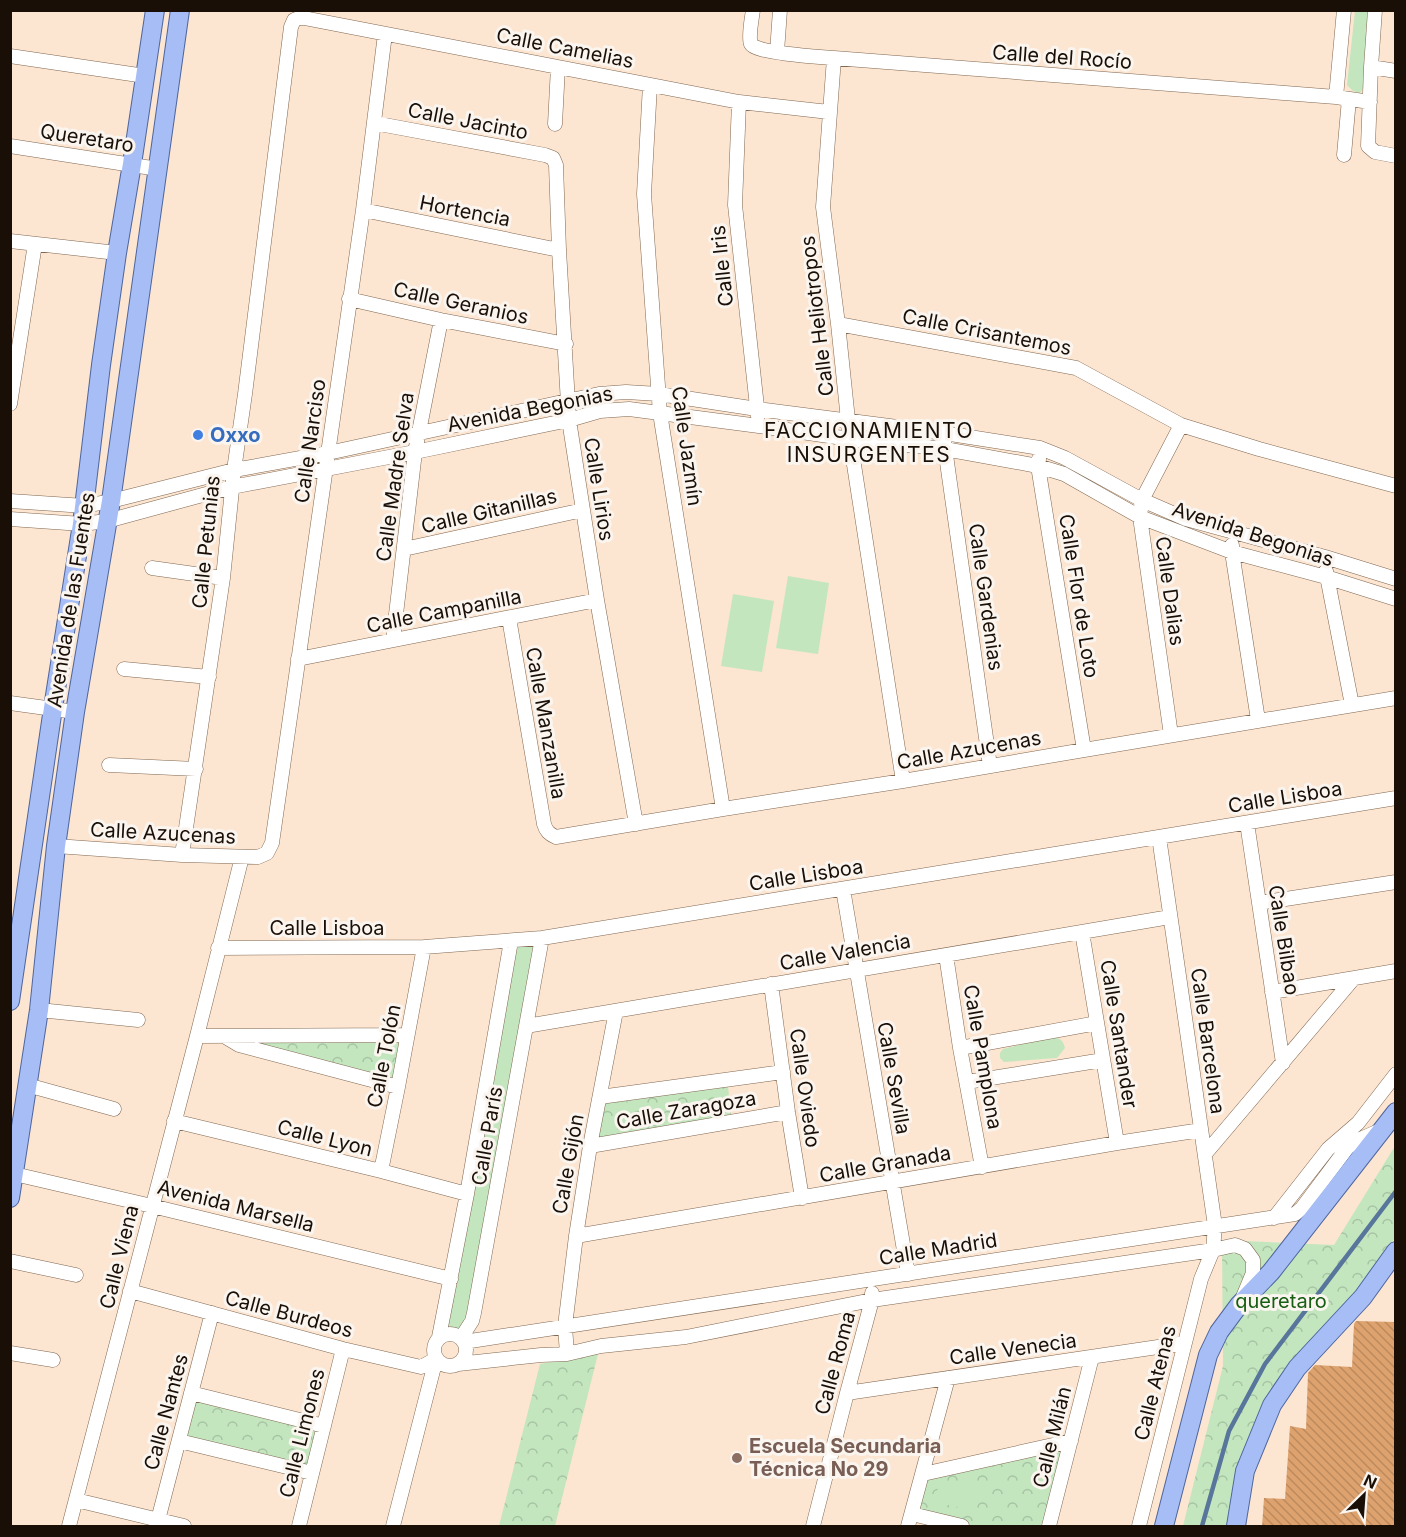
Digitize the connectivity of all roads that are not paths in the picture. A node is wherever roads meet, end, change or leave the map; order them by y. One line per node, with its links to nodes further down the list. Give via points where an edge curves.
1 (155, 10): 15 (main road, Avenida de las Fuentes)
2 (180, 10): 28 (main road, Avenida de las Fuentes)
3 (753, 10): 9 (street, Calle del Rocío, via 752,46)
4 (780, 10): 9 (street)
5 (1344, 10): 17 (street)
6 (1375, 10): 13 (street)
7 (294, 20): 8 (street, Calle Camelias, via 304,18); 55 (street, Calle Petunias)
8 (386, 34): 12 (street, Calle Camelias); 21 (street, Calle Narciso)
9 (777, 52): 11 (street, Calle del Rocío)
10 (10, 56): 15 (street)
11 (834, 58): 17 (street, Calle del Rocío); 20 (street, Calle Heliotropos)
12 (558, 67): 16 (street, Calle Camelias); 22 (street)
13 (1371, 67): 14 (street); 19 (street)
14 (1395, 71)
15 (145, 76): 27 (main road, Avenida de las Fuentes)
16 (650, 85): 18 (street, Calle Camelias); 38 (street, Calle Jazmín, via 644,194)
17 (1343, 98): 19 (street, Calle del Rocío); 24 (street)
18 (739, 102): 20 (street, Calle Camelias); 41 (street, Calle Iris, via 735,205)
19 (1370, 102): 25 (street, via 1368,146 1375,152)
20 (829, 111): 36 (street, Calle Heliotropos, via 823,207)
21 (375, 123): 26 (street, Calle Jacinto); 29 (street, Calle Narciso)
22 (555, 124)
23 (10, 146): 27 (street, Queretaro)
24 (1344, 155)
25 (1395, 156)
26 (553, 158): 32 (street, Calle Lirios)
27 (132, 164): 28 (street, Queretaro); 33 (main road, Avenida de las Fuentes)
28 (158, 169): 61 (main road, Avenida de las Fuentes)
29 (363, 210): 32 (street, Hortencia); 34 (street, Calle Narciso)
30 (10, 241): 31 (street)
31 (35, 244): 33 (street); 40 (street)
32 (559, 250): 37 (street, Calle Lirios)
33 (117, 253): 62 (main road, Avenida de las Fuentes)
34 (349, 299): 35 (street, Calle Geranios); 53 (street, Calle Narciso)
35 (441, 320): 37 (street, Calle Geranios); 48 (street, Calle Madre Selva)
36 (838, 324): 44 (street, Calle Heliotropos); 45 (street, Calle Crisantemos, via 1076,368)
37 (566, 344): 39 (street, Calle Lirios)
38 (658, 394): 39 (street, Avenida Begonias, via 599,394); 41 (street, Avenida Begonias); 42 (street, Calle Jazmín)
39 (568, 401): 43 (street, Calle Lirios); 48 (street, Avenida Begonias)
40 (10, 404)
41 (757, 409): 44 (street, Avenida Begonias); 46 (street, Calle Iris)
42 (660, 413): 43 (street, Avenida Begonias, via 600,411); 46 (street, Avenida Begonias); 96 (street, Calle Jazmín)
43 (569, 420): 52 (street, Avenida Begonias); 63 (street, Calle Lirios)
44 (849, 421): 47 (street, Avenida Begonias); 49 (street, Calle Heliotropos)
45 (1182, 425): 57 (street, Calle Crisantemos); 59 (street, Calle Dalias)
46 (759, 426): 49 (street, Avenida Begonias)
47 (944, 433): 50 (street, Avenida Begonias); 51 (street, Calle Gardenias)
48 (419, 434): 52 (street, Calle Madre Selva); 53 (street, Avenida Begonias)
49 (850, 439): 51 (street, Avenida Begonias); 94 (street, Calle Heliotropos)
50 (1040, 448): 54 (street, Calle Flor de Loto); 59 (street, Avenida Begonias)
51 (945, 449): 54 (street, Avenida Begonias); 92 (street, Calle Gardenias)
52 (415, 452): 56 (street, Avenida Begonias); 69 (street, Calle Madre Selva)
53 (328, 453): 55 (street, Avenida Begonias); 56 (street, Calle Narciso)
54 (1038, 466): 64 (street, Avenida Begonias, via 1064,474); 90 (street, Calle Flor de Loto)
55 (234, 470): 58 (street, Calle Petunias); 61 (street, Avenida Begonias)
56 (326, 470): 58 (street, Avenida Begonias); 80 (street, Calle Narciso)
57 (1395, 486)
58 (232, 487): 66 (street, Avenida Begonias); 74 (street, Calle Petunias)
59 (1142, 500): 64 (street, Calle Dalias); 68 (street, Avenida Begonias, via 1186,519)
60 (10, 501): 62 (street, Avenida Begonias)
61 (111, 501): 62 (street, Avenida Begonias); 66 (main road, Avenida de las Fuentes)
62 (85, 506): 67 (main road, Avenida de las Fuentes)
63 (583, 510): 69 (street, Calle Gitanillas); 77 (street, Calle Lirios)
64 (1140, 517): 70 (street, Avenida Begonias); 89 (street, Calle Dalias)
65 (10, 519): 67 (street, Avenida Begonias)
66 (107, 521): 67 (street, Avenida Begonias); 87 (main road, Avenida de las Fuentes)
67 (82, 524): 86 (main road, Avenida de las Fuentes)
68 (1232, 531): 70 (street); 71 (street, Avenida Begonias)
69 (404, 549): 79 (street, Calle Madre Selva)
70 (1232, 552): 73 (street, Avenida Begonias); 88 (street)
71 (1325, 557): 73 (street); 75 (street, Avenida Begonias)
72 (152, 568): 74 (street)
73 (1326, 577): 76 (street, Avenida Begonias); 85 (street)
74 (223, 578): 82 (street, Calle Petunias)
75 (1395, 579)
76 (1395, 599)
77 (597, 600): 78 (street, Calle Campanilla); 98 (street, Calle Lirios)
78 (509, 618): 79 (street, Calle Campanilla); 99 (street, Calle Manzanilla, via 544,824)
79 (393, 640): 80 (street, Calle Campanilla)
80 (298, 659): 102 (street, Calle Narciso, via 272,843)
81 (124, 669): 82 (street)
82 (209, 677): 93 (street, Calle Petunias)
83 (1395, 698): 85 (street, Calle Azucenas)
84 (10, 703): 86 (street)
85 (1352, 705): 88 (street, Calle Azucenas)
86 (53, 708): 87 (street); 120 (main road, Avenida de las Fuentes)
87 (75, 712): 101 (main road, Avenida de las Fuentes)
88 (1258, 720): 89 (street, Calle Azucenas)
89 (1171, 735): 90 (street, Calle Azucenas)
90 (1084, 750): 92 (street, Calle Azucenas)
91 (109, 765): 93 (street)
92 (990, 766): 94 (street, Calle Azucenas)
93 (196, 770): 103 (street, Calle Petunias)
94 (903, 782): 96 (street, Calle Azucenas)
95 (1395, 798): 97 (street, Calle Lisboa)
96 (723, 809): 98 (street, Calle Azucenas)
97 (1247, 823): 100 (street, Calle Lisboa); 107 (street, Calle Bilbao)
98 (636, 824): 99 (street, Calle Azucenas, via 564,837)
99 (549, 834)
100 (1159, 837): 106 (street, Calle Lisboa); 108 (street, Calle Barcelona)
101 (56, 846): 103 (street, Calle Azucenas); 121 (main road, Avenida de las Fuentes)
102 (267, 853): 104 (street, Calle Azucenas)
103 (182, 855): 104 (street, Calle Azucenas)
104 (242, 857): 113 (street, Calle Viena)
105 (1395, 882): 107 (street)
106 (843, 889): 110 (street, Calle Lisboa); 115 (street, Calle Sevilla)
107 (1259, 903): 119 (street, Calle Bilbao)
108 (1170, 917): 109 (street, Calle Valencia); 143 (street, Calle Barcelona)
109 (1082, 932): 114 (street, Calle Valencia); 124 (street, Calle Santander)
110 (542, 938): 111 (street, Calle Lisboa); 125 (street, Calle París)
111 (511, 941): 112 (street, Calle Lisboa); 151 (street, Calle París)
112 (424, 947): 113 (street, Calle Lisboa); 126 (street, Calle Tolón)
113 (218, 948): 127 (street, Calle Viena)
114 (946, 955): 115 (street, Calle Valencia); 129 (street, Calle Pamplona)
115 (856, 970): 118 (street, Calle Valencia); 150 (street, Calle Sevilla)
116 (1393, 973): 117 (street)
117 (1354, 978): 119 (street); 131 (street)
118 (771, 984): 122 (street, Calle Valencia); 132 (street, Calle Oviedo)
119 (1272, 992): 131 (street, Calle Bilbao)
120 (10, 1001)
121 (39, 1010): 123 (street); 135 (main road, Avenida de las Fuentes)
122 (616, 1011): 125 (street, Calle Valencia); 137 (street, Calle Gijón)
123 (138, 1020)
124 (1097, 1023): 129 (street); 130 (street, Calle Santander)
125 (526, 1026): 171 (street, Calle París, via 474,1313)
126 (407, 1035): 128 (street); 136 (street, Calle Tolón)
127 (197, 1036): 128 (street); 141 (street, Calle Viena)
128 (224, 1036): 136 (street, via 239,1045)
129 (960, 1048): 134 (street, Calle Pamplona)
130 (1103, 1060): 134 (street); 144 (street, Calle Santander)
131 (1283, 1063): 146 (street)
132 (783, 1072): 137 (street, Calle Zaragoza); 139 (street, Calle Oviedo)
133 (1395, 1074): 155 (street, via 1358,1123 1328,1149)
134 (967, 1082): 147 (street, Calle Pamplona)
135 (27, 1085): 138 (street); 149 (main road, Avenida de las Fuentes)
136 (398, 1087): 148 (street, Calle Tolón)
137 (600, 1097): 145 (street, Calle Gijón)
138 (114, 1109)
139 (788, 1112): 145 (street, Calle Zaragoza); 153 (street, Calle Oviedo)
140 (1395, 1112): 142 (main road)
141 (174, 1121): 148 (street, Calle Lyon); 154 (street, Calle Viena)
142 (1382, 1129): 155 (street, Calle Madrid, via 1347,1148 1295,1214); 167 (main road, via 1271,1272)
143 (1201, 1130): 144 (street, Calle Granada); 146 (street, Calle Barcelona)
144 (1117, 1143): 147 (street, Calle Granada)
145 (590, 1146): 157 (street, Calle Gijón)
146 (1205, 1154): 156 (street, Calle Barcelona)
147 (982, 1167): 150 (street, Calle Granada)
148 (381, 1171): 151 (street, Calle Lyon)
149 (13, 1173): 152 (main road, Avenida de las Fuentes); 154 (street, Avenida Marsella)
150 (892, 1182): 153 (street, Calle Granada); 161 (street, Calle Sevilla)
151 (467, 1194): 163 (street, Calle París)
152 (10, 1198)
153 (802, 1198): 157 (street, Calle Granada)
154 (152, 1206): 163 (street, Avenida Marsella); 165 (street, Calle Viena)
155 (1274, 1218): 156 (street, Calle Madrid)
156 (1215, 1226): 158 (street, Calle Barcelona); 161 (street, Calle Madrid)
157 (576, 1236): 169 (street, Calle Gijón)
158 (1213, 1250): 166 (street, Calle Madrid); 167 (street, Calle Madrid, via 1235,1245 1245,1249 1253,1260 1253,1273); 172 (street, Calle Atenas)
159 (1395, 1251): 200 (main road, via 1363,1297 1297,1368 1272,1405 1245,1471)
160 (10, 1261): 162 (street)
161 (908, 1274): 164 (street, Calle Madrid)
162 (75, 1275)
163 (451, 1279): 170 (street, Calle París)
164 (872, 1279): 166 (street, Calle Roma); 169 (street, Calle Madrid)
165 (130, 1291): 168 (street, Calle Burdeos); 188 (street, Calle Viena)
166 (872, 1300): 175 (street, Calle Madrid, via 686,1337); 182 (street, Calle Roma)
167 (1239, 1305): 199 (main road, via 1208,1355)
168 (212, 1313): 173 (street, Calle Burdeos); 181 (street, Calle Nantes)
169 (565, 1326): 171 (street, Calle Madrid); 175 (street, Calle Gijón)
170 (439, 1337): 171 (street, via 454,1334); 177 (street, via 434,1347)
171 (463, 1340): 179 (street, via 466,1350)
172 (1185, 1343): 176 (street, Calle Venecia); 198 (street, Calle Atenas)
173 (343, 1349): 177 (street, Calle Burdeos, via 421,1367); 183 (street, Calle Limones)
174 (10, 1353): 178 (street)
175 (567, 1354): 179 (street, Calle Madrid)
176 (1092, 1357): 180 (street, Calle Venecia); 185 (street, Calle Milán)
177 (436, 1359): 179 (street, via 446,1366); 194 (street)
178 (53, 1360)
179 (458, 1364)
180 (948, 1378): 182 (street, Calle Venecia); 187 (street)
181 (191, 1393): 183 (street); 184 (street, Calle Nantes)
182 (847, 1393): 195 (street, Calle Roma)
183 (324, 1426): 186 (street, Calle Limones)
184 (179, 1441): 186 (street); 189 (street, Calle Nantes)
185 (1071, 1442): 187 (street); 197 (street, Calle Milán)
186 (312, 1473): 193 (street, Calle Limones)
187 (923, 1474): 190 (street)
188 (76, 1500): 189 (street); 191 (street, Calle Viena)
189 (158, 1520): 192 (street)
190 (910, 1520): 196 (street)
191 (69, 1527)
192 (184, 1527)
193 (299, 1527)
194 (393, 1527)
195 (813, 1527)
196 (962, 1527)
197 (1049, 1527)
198 (1139, 1527)
199 (1164, 1527)
200 (1236, 1527)

